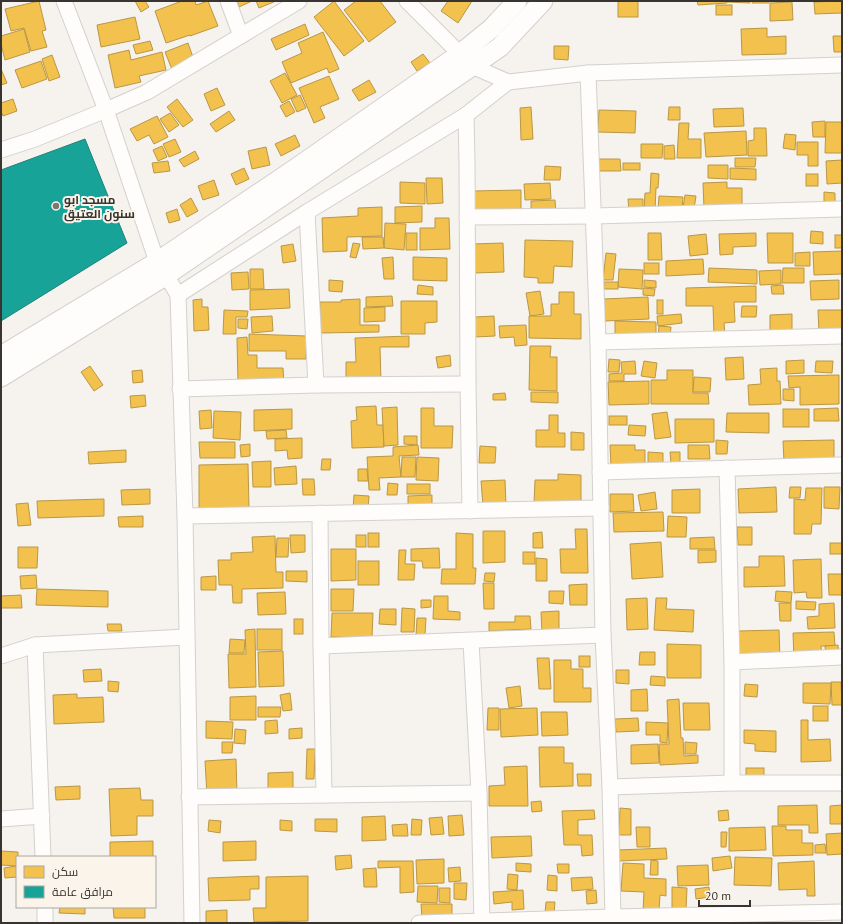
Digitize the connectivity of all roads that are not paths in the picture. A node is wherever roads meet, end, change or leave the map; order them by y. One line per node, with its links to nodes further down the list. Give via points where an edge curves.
1 (64, 1): 12 (street)
2 (228, 1): 7 (street)
3 (299, 1): 7 (street)
4 (407, 1): 8 (street)
5 (517, 1): 8 (street)
6 (543, 1): 8 (street, via 500,47)
7 (241, 36): 12 (street, via 147,92)
8 (466, 60): 11 (street); 19 (street, via 296,169)
9 (842, 65): 10 (street)
10 (588, 73): 11 (street); 17 (street)
11 (508, 82): 13 (street)
12 (106, 110): 14 (street); 19 (street)
13 (466, 115): 16 (street); 18 (street)
14 (1, 150)
15 (842, 208): 17 (street)
16 (306, 212): 20 (street); 26 (street)
17 (594, 216): 18 (street); 22 (street)
18 (467, 217): 25 (street)
19 (161, 269): 20 (street); 23 (street); 24 (street)
20 (178, 295): 27 (street)
21 (842, 336): 22 (street)
22 (598, 342): 30 (street)
23 (1, 356)
24 (1, 377)
25 (468, 384): 26 (street); 32 (street)
26 (316, 385): 27 (street)
27 (180, 389): 34 (street)
28 (842, 465): 29 (street)
29 (727, 468): 30 (street); 42 (street)
30 (600, 472): 31 (street)
31 (601, 508): 32 (street); 35 (street)
32 (470, 511): 33 (street)
33 (320, 513): 34 (street); 39 (street)
34 (185, 516): 36 (street)
35 (603, 636): 37 (street); 45 (street)
36 (186, 637): 38 (street); 48 (street)
37 (471, 641): 39 (street); 46 (street)
38 (35, 645): 40 (street); 49 (street)
39 (321, 646): 47 (street)
40 (1, 656)
41 (842, 657): 42 (street)
42 (732, 662): 43 (street)
43 (732, 783): 44 (street); 45 (street)
44 (842, 783)
45 (610, 787): 54 (street)
46 (479, 793): 47 (street); 56 (street)
47 (324, 795): 48 (street)
48 (189, 797): 58 (street)
49 (42, 816): 50 (street); 51 (street)
50 (1, 819)
51 (43, 856)
52 (45, 908): 57 (street)
53 (842, 912): 55 (street)
54 (613, 917): 55 (street); 56 (street)
55 (752, 919)
56 (482, 922): 59 (street)
57 (45, 923)
58 (192, 923)
59 (419, 923)

